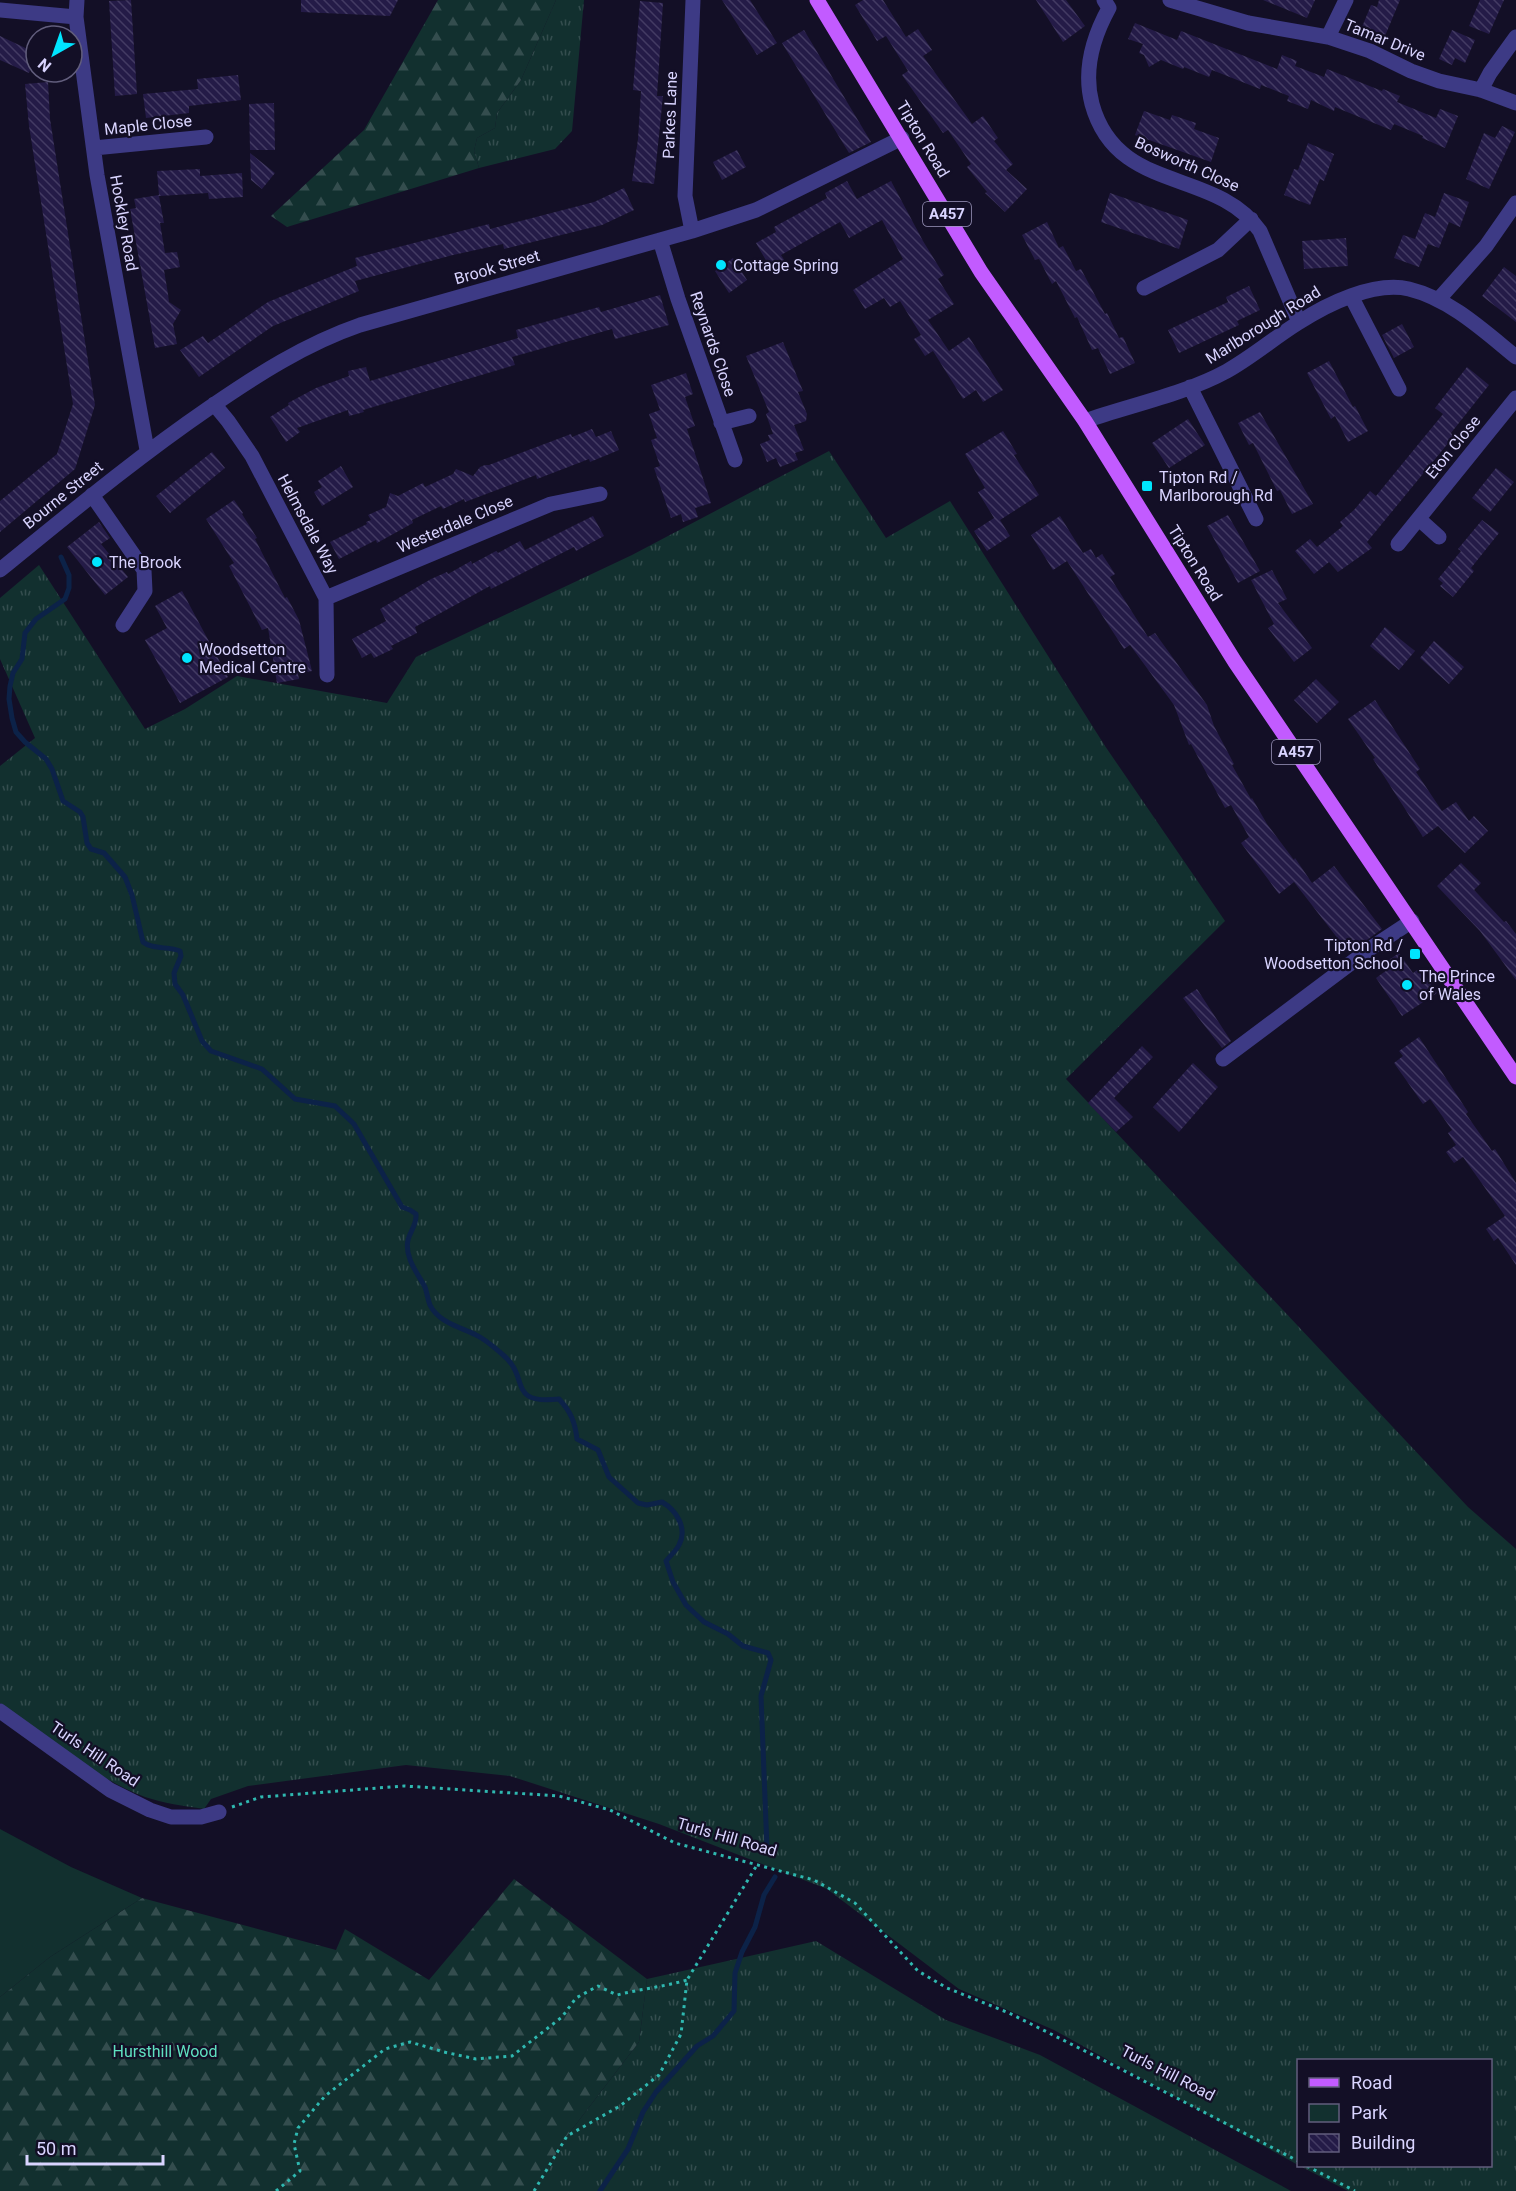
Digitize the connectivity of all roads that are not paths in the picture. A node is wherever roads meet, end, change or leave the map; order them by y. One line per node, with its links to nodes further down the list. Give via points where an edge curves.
1 (76, 0): 8 (street, Hockley Road)
2 (693, 0): 18 (street, Parkes Lane, via 685,196)
3 (817, 0): 14 (main road, Tipton Road / A457)
4 (1170, 0): 9 (street, Tamar Drive, via 1248,23)
5 (1346, 0): 9 (street)
6 (1110, 2): 17 (street, Bosworth Close, via 1089,61 1090,97 1107,136 1120,153 1140,166 1215,195)
7 (0, 10): 8 (street)
8 (76, 17): 15 (street, Hockley Road)
9 (1328, 37): 11 (street, Tamar Drive, via 1439,81)
10 (1516, 37): 11 (street)
11 (1481, 90): 12 (street, Tamar Drive)
12 (1516, 103)
13 (206, 137): 15 (street, Maple Close)
14 (902, 138): 18 (street, Brook Street, via 756,210); 30 (main road, Tipton Road / A457, via 981,272)
15 (94, 148): 32 (street, Hockley Road)
16 (1516, 203): 22 (street, via 1486,246)
17 (1251, 219): 20 (street, via 1218,249); 23 (street, Bosworth Close, via 1260,231)
18 (692, 231): 19 (street, Brook Street)
19 (660, 240): 28 (street, Brook Street, via 330,336); 31 (street, Reynards Close)
20 (1144, 288)
21 (1351, 296): 22 (street, Marlborough Road, via 1408,288); 23 (street, Marlborough Road); 26 (street)
22 (1438, 300): 24 (street, Marlborough Road)
23 (1299, 322): 25 (street, Marlborough Road, via 1227,371)
24 (1516, 357)
25 (1190, 387): 30 (street, Marlborough Road); 37 (street)
26 (1399, 389)
27 (1516, 398): 38 (street, Eton Close)
28 (214, 404): 32 (street, Brook Street); 42 (street, Helmsdale Way, via 252,456)
29 (749, 416): 31 (street)
30 (1085, 421): 45 (main road, Tipton Road / A457, via 1235,662)
31 (721, 423): 33 (street, Reynards Close)
32 (147, 450): 34 (street, Brook Street)
33 (735, 460)
34 (121, 471): 36 (street, Bourne Street)
35 (600, 494): 42 (street, Westerdale Close, via 551,504)
36 (92, 495): 41 (street, Bourne Street); 43 (street, via 144,570 145,591)
37 (1256, 519)
38 (1419, 519): 39 (street); 40 (street, Eton Close)
39 (1439, 537)
40 (1398, 544)
41 (0, 570)
42 (326, 598): 44 (street, Helmsdale Way)
43 (123, 625)
44 (327, 675)
45 (1412, 921): 46 (street); 47 (main road, Tipton Road / A457)
46 (1223, 1059)
47 (1516, 1077)
48 (0, 1711): 49 (street, Turls Hill Road, via 110,1790 150,1810 171,1817 201,1817)
49 (219, 1812)

